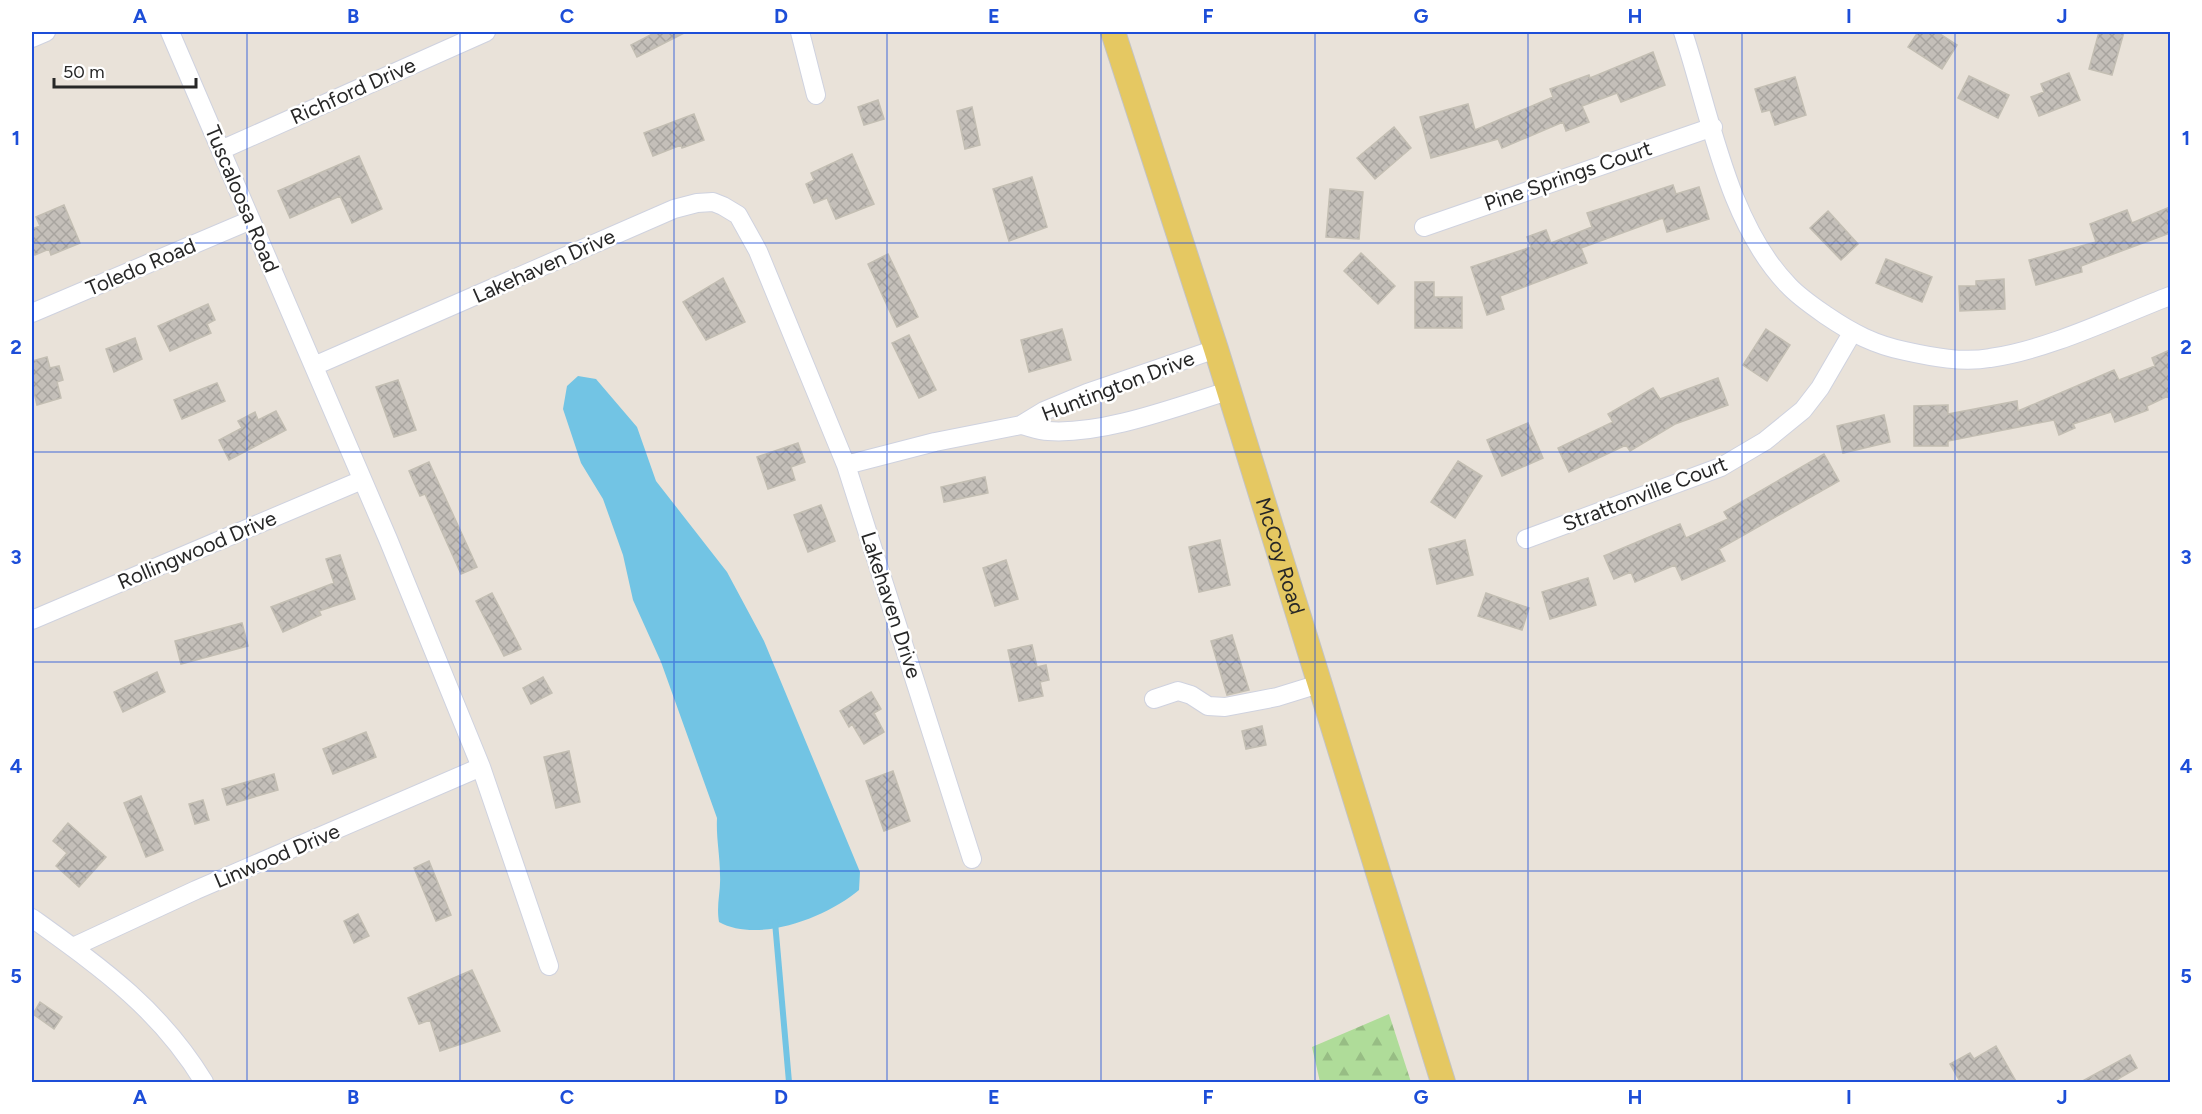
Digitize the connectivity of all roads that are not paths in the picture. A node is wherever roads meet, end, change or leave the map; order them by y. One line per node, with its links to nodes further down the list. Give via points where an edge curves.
1 (46, 32): 7 (street)
2 (170, 32): 10 (street, Tuscaloosa Road)
3 (486, 32): 10 (street, Richford Drive)
4 (800, 32): 8 (street)
5 (1113, 32): 16 (main road, McCoy Road)
6 (1683, 32): 9 (street)
7 (32, 38)
8 (816, 95)
9 (1713, 127): 12 (street, Pine Springs Court); 15 (street, via 1733,194 1768,261 1789,286)
10 (221, 150): 11 (street, Tuscaloosa Road)
11 (251, 220): 14 (street, Toledo Road); 17 (street, Tuscaloosa Road)
12 (1424, 227)
13 (2170, 296): 15 (street, via 2051,341 1991,358 1922,355 1885,347)
14 (32, 314)
15 (1852, 333): 22 (street, Strattonville Court, via 1803,410 1765,441 1721,467)
16 (1216, 349): 18 (main road, McCoy Road); 19 (street, Huntington Drive, via 1087,393)
17 (314, 366): 20 (street, Lakehaven Drive, via 674,209 713,202 738,215 748,229); 21 (street)
18 (1228, 391): 19 (street, Huntington Drive, via 1153,415 1103,425 1047,432); 24 (main road, McCoy Road)
19 (1021, 425): 20 (street, Huntington Drive)
20 (846, 465): 27 (street, Lakehaven Drive)
21 (362, 480): 23 (street, Rollingwood Drive); 26 (street)
22 (1526, 539)
23 (32, 620)
24 (1319, 684): 25 (street, via 1225,707 1208,706 1191,694 1178,691); 32 (main road, McCoy Road)
25 (1154, 699)
26 (482, 767): 29 (street, Linwood Drive); 30 (street)
27 (972, 859)
28 (32, 918): 29 (street)
29 (73, 947): 31 (street, via 112,975 163,1024)
30 (549, 966)
31 (204, 1083)
32 (1443, 1083)

